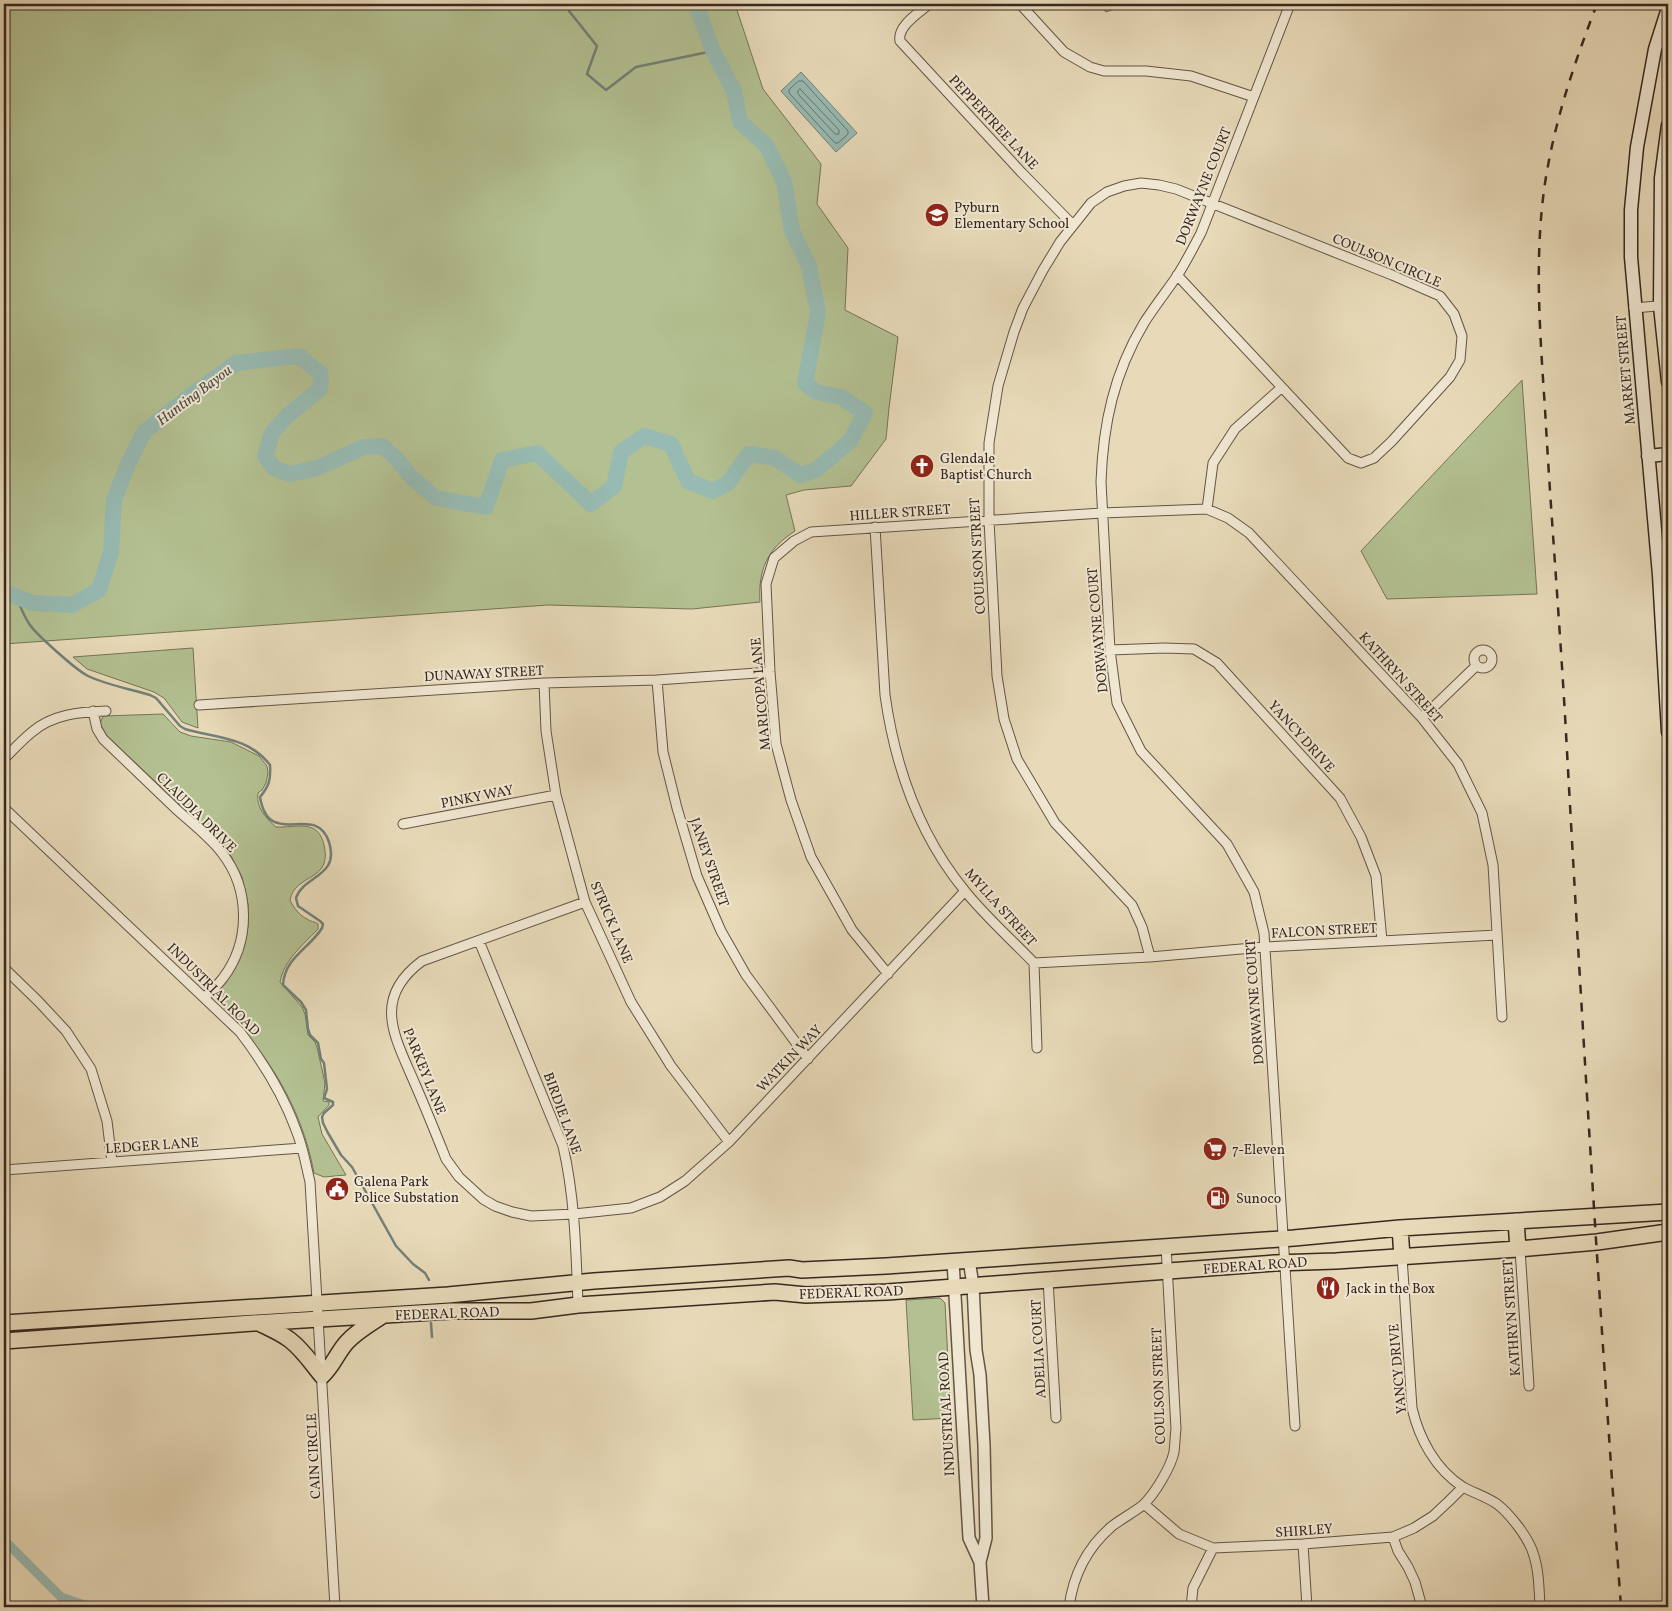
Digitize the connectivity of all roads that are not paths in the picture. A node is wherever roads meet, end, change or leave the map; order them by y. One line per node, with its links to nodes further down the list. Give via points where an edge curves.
1 (929, 4): 8 (street, PEPPERTREE LANE, via 902,29 900,41)
2 (1020, 4): 5 (street, via 1064,52 1090,67 1104,72 1146,70 1191,76)
3 (1290, 4): 5 (street, DORWAYNE COURT)
4 (1668, 8): 11 (main road, MARKET STREET, via 1655,49 1637,147 1631,210)
5 (1254, 97): 7 (street, DORWAYNE COURT)
6 (1668, 125): 10 (main road, via 1661,178)
7 (1213, 204): 8 (street, COULSON STREET, via 1176,189 1141,183 1107,192 1090,202); 9 (street, DORWAYNE COURT); 13 (street, COULSON CIRCLE, via 1440,296 1454,314 1462,336 1460,360 1450,378 1392,441 1374,458 1361,463 1348,458)
8 (1072, 225): 18 (street, COULSON STREET, via 1023,308 1006,354 989,443)
9 (1177, 275): 13 (street, COULSON CIRCLE); 17 (street, DORWAYNE COURT, via 1131,347 1112,396 1102,455)
10 (1664, 306): 11 (street); 12 (main road)
11 (1634, 308): 15 (main road, MARKET STREET)
12 (1668, 382)
13 (1281, 388): 16 (street, via 1234,429 1213,463)
14 (1668, 454): 15 (main road)
15 (1648, 456): 21 (main road, MARKET STREET)
16 (1206, 509): 17 (street, KATHRYN STREET); 31 (street, KATHRYN STREET, via 1228,518 1249,533)
17 (1102, 513): 18 (street, HILLER STREET); 22 (street, DORWAYNE COURT)
18 (989, 520): 19 (street, HILLER STREET); 43 (street, COULSON STREET, via 997,676 1004,719 1017,759 1054,823 1132,905)
19 (875, 527): 20 (street, HILLER STREET, via 811,532 794,541 774,558); 37 (street, MYLLA STREET, via 885,695 900,769 926,832)
20 (772, 564): 24 (street, MARICOPA LANE, via 766,584)
21 (1663, 575): 28 (main road, MARKET STREET)
22 (1110, 650): 41 (street, YANCY DRIVE, via 1194,649 1217,663 1340,798 1361,837 1376,876); 42 (street, DORWAYNE COURT, via 1117,703 1133,735 1142,751 1227,844 1254,892)
23 (1476, 666): 31 (street)
24 (770, 672): 25 (street, DUNAWAY STREET); 46 (street, MARICOPA LANE, via 776,744 811,857 852,930)
25 (657, 680): 26 (street, DUNAWAY STREET); 50 (street, JANEY STREET, via 663,752 697,876 721,931 746,975)
26 (544, 683): 27 (street, DUNAWAY STREET); 34 (street, STRICK LANE, via 546,731)
27 (199, 705)
28 (1668, 709): 32 (main road, MARKET STREET)
29 (93, 711): 30 (street); 33 (street, via 46,722); 47 (street, CLAUDIA DRIVE, via 97,730 103,739 221,851 237,878 244,924 240,943 223,978)
30 (106, 711)
31 (1422, 718): 39 (street, KATHRYN STREET, via 1458,764 1482,813 1493,865)
32 (1668, 732)
33 (4, 760)
34 (556, 795): 36 (street, PINKY WAY); 38 (street, STRICK LANE)
35 (4, 808): 47 (street, INDUSTRIAL ROAD)
36 (403, 824)
37 (965, 891): 44 (street, MYLLA STREET); 46 (street, WATKIN WAY)
38 (585, 902): 40 (street, PARKEY LANE); 51 (street, STRICK LANE, via 631,1002 671,1066)
39 (1497, 935): 41 (street, FALCON STREET); 48 (street, KATHRYN STREET)
40 (479, 941): 57 (street, BIRDIE LANE, via 563,1146); 57 (street, PARKEY LANE, via 422,961 400,982 391,1013 395,1036 446,1159 473,1191 495,1206 512,1212 531,1216)
41 (1382, 941): 42 (street, FALCON STREET)
42 (1264, 947): 43 (street, FALCON STREET); 61 (street, DORWAYNE COURT)
43 (1150, 957): 44 (street, FALCON STREET)
44 (1034, 963): 49 (street, MYLLA STREET)
45 (4, 968): 53 (street, via 66,1031 91,1069 107,1121)
46 (888, 974): 50 (street, WATKIN WAY)
47 (204, 997): 52 (street, INDUSTRIAL ROAD, via 240,1032 256,1053 276,1086)
48 (1502, 1016)
49 (1037, 1048)
50 (808, 1059): 51 (street, WATKIN WAY)
51 (729, 1142): 55 (street, WATKIN WAY, via 685,1181 660,1197 631,1208)
52 (302, 1148): 53 (street, LEDGER LANE); 75 (street, INDUSTRIAL ROAD, via 310,1182)
53 (112, 1162): 54 (street, LEDGER LANE)
54 (4, 1170)
55 (610, 1210): 57 (street, PARKEY LANE)
56 (1668, 1212): 58 (main road, FEDERAL ROAD)
57 (574, 1214): 71 (street, BIRDIE LANE)
58 (1516, 1221): 59 (main road, FEDERAL ROAD); 63 (main road)
59 (1400, 1228): 61 (main road, FEDERAL ROAD); 64 (main road)
60 (1668, 1232): 63 (main road, FEDERAL ROAD)
61 (1284, 1238): 62 (main road, FEDERAL ROAD); 67 (street, DORWAYNE COURT)
62 (1166, 1246): 65 (main road, FEDERAL ROAD); 69 (street, COULSON STREET)
63 (1519, 1249): 64 (main road, FEDERAL ROAD); 85 (street, KATHRYN STREET)
64 (1402, 1257): 67 (main road, FEDERAL ROAD); 90 (street, YANCY DRIVE, via 1414,1419 1435,1460)
65 (969, 1260): 66 (main road, FEDERAL ROAD); 72 (street, INDUSTRIAL ROAD)
66 (953, 1261): 68 (main road, FEDERAL ROAD); 73 (street, INDUSTRIAL ROAD)
67 (1285, 1262): 69 (main road, FEDERAL ROAD); 87 (street, DORWAYNE COURT)
68 (760, 1270): 71 (main road, FEDERAL ROAD); 74 (main road)
69 (1167, 1271): 70 (main road, FEDERAL ROAD); 91 (street, COULSON STREET, via 1176,1429 1174,1454)
70 (1048, 1279): 72 (main road, FEDERAL ROAD); 86 (street, ADELIA COURT)
71 (577, 1283): 75 (main road, FEDERAL ROAD, via 448,1295); 76 (street, BIRDIE LANE)
72 (973, 1285): 73 (main road, FEDERAL ROAD); 89 (street, INDUSTRIAL ROAD)
73 (953, 1286): 74 (main road, FEDERAL ROAD, via 806,1296); 88 (street, INDUSTRIAL ROAD)
74 (762, 1293): 76 (main road, FEDERAL ROAD)
75 (317, 1302): 77 (main road, FEDERAL ROAD); 79 (street, CAIN CIRCLE)
76 (578, 1305): 78 (main road, FEDERAL ROAD, via 531,1311)
77 (181, 1312): 80 (main road, FEDERAL ROAD); 82 (main road)
78 (384, 1315): 79 (main road, FEDERAL ROAD); 84 (main road, via 347,1342 331,1368)
79 (318, 1319): 81 (main road, FEDERAL ROAD); 84 (street, CAIN CIRCLE)
80 (9, 1322): 83 (main road)
81 (259, 1322): 82 (main road, FEDERAL ROAD); 84 (main road, via 289,1338)
82 (182, 1329): 83 (main road, FEDERAL ROAD)
83 (9, 1340)
84 (322, 1376): 96 (street, CAIN CIRCLE)
85 (1529, 1386)
86 (1056, 1418)
87 (1295, 1426)
88 (963, 1446): 89 (street); 95 (street, INDUSTRIAL ROAD, via 969,1538)
89 (984, 1446): 95 (street, INDUSTRIAL ROAD, via 986,1538)
90 (1463, 1486): 92 (street, SHIRLEY, via 1433,1516); 102 (street, YANCY DRIVE, via 1498,1505 1526,1538 1536,1563)
91 (1144, 1504): 94 (street, SHIRLEY, via 1179,1534); 98 (street, COULSON STREET, via 1111,1528 1084,1559 1071,1589)
92 (1393, 1537): 93 (street, SHIRLEY); 101 (street, via 1415,1582)
93 (1303, 1544): 94 (street, SHIRLEY); 100 (street)
94 (1213, 1548): 99 (street, via 1194,1588)
95 (980, 1562): 97 (street, INDUSTRIAL ROAD)
96 (335, 1607)
97 (983, 1607)
98 (1069, 1607)
99 (1191, 1607)
100 (1307, 1607)
101 (1422, 1607)
102 (1540, 1607)

